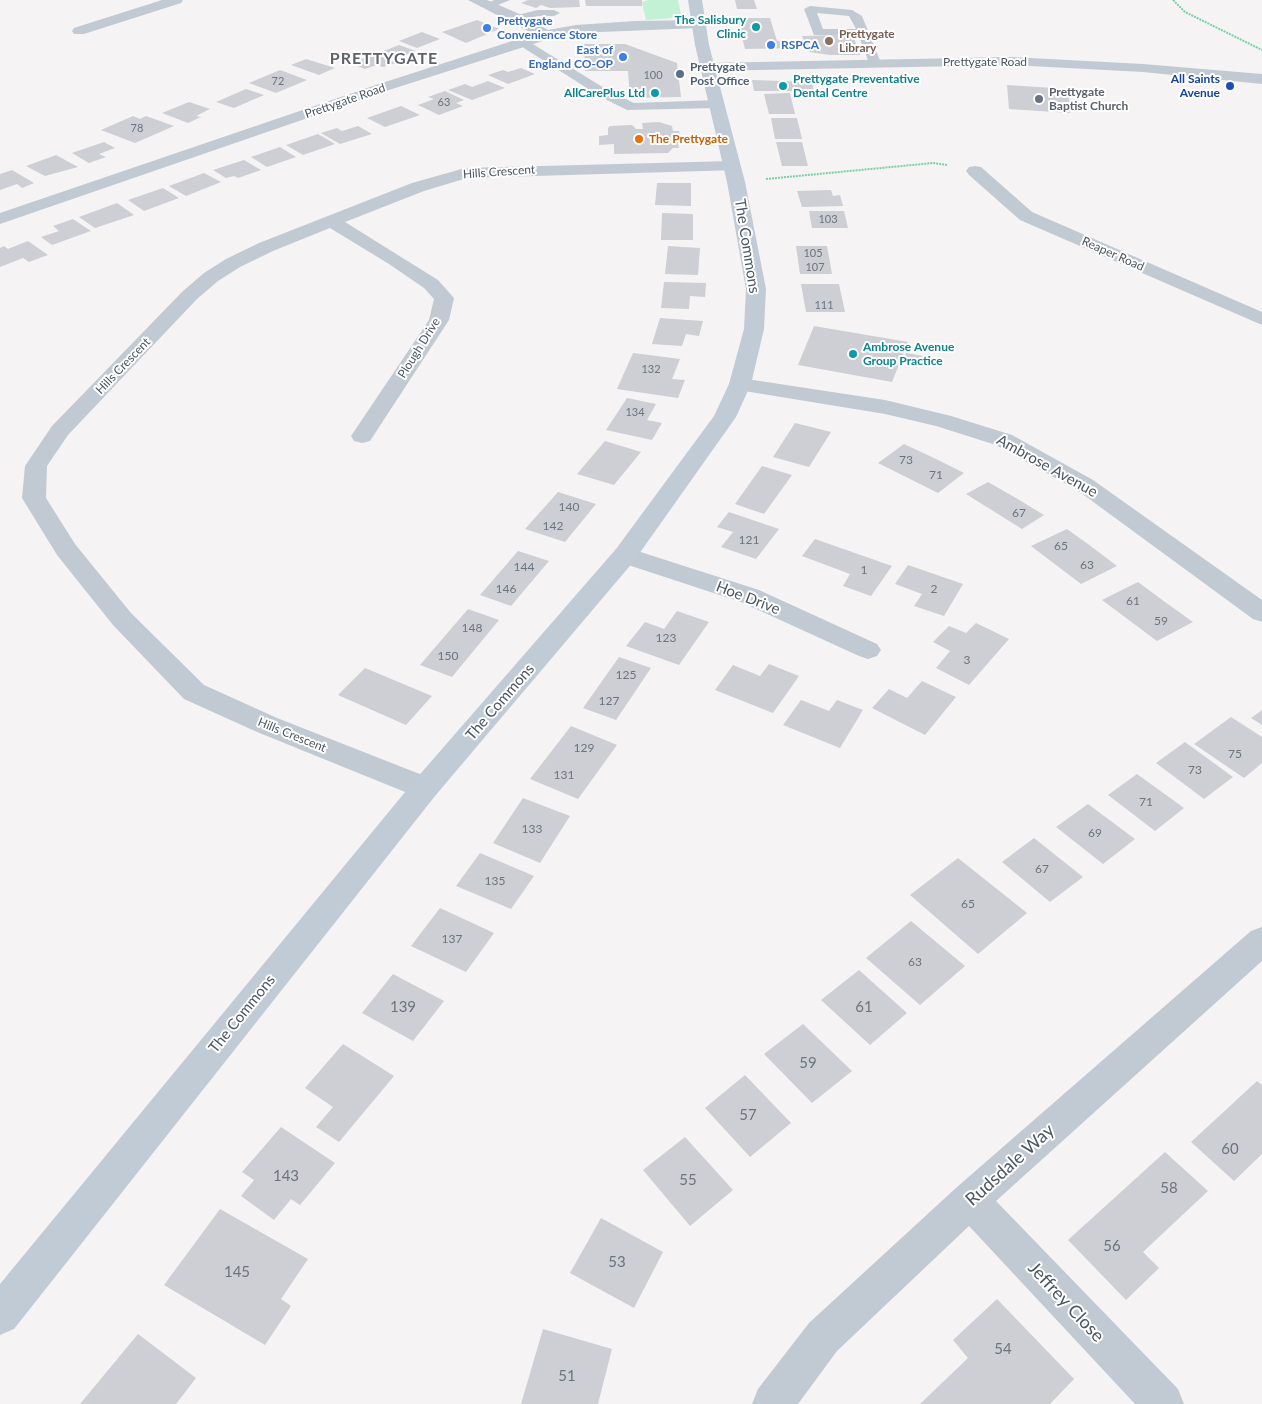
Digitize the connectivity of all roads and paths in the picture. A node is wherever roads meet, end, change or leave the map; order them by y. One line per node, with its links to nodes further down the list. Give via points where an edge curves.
1 (176, 0): 10 (street)
2 (475, 0): 6 (street)
3 (504, 0): 6 (lane)
4 (695, 0): 9 (street, The Commons)
5 (1173, 0): 14 (path, via 1184,12)
6 (488, 6): 8 (street)
7 (554, 13): 8 (lane)
8 (518, 18): 12 (street)
9 (699, 24): 12 (street, Prettygate Road, via 635,25); 16 (street, The Commons)
10 (80, 31)
11 (863, 32): 15 (lane)
12 (546, 35): 13 (street, Prettygate Road)
13 (523, 42): 18 (lane, via 605,94 632,106); 21 (street, Prettygate Road)
14 (1262, 50)
15 (876, 63): 16 (street, Prettygate Road); 17 (street, Prettygate Road, via 1011,60)
16 (708, 67): 18 (street, The Commons)
17 (1262, 79)
18 (717, 104): 20 (street, The Commons)
19 (975, 171): 20 (path, via 933,163); 23 (street, Reaper Road, via 1026,216)
20 (734, 174): 22 (street, Hills Crescent, via 496,170 465,173 418,187); 24 (street, The Commons, via 756,289 754,329)
21 (0, 219)
22 (331, 221): 25 (street, Plough Drive, via 432,284 444,298 439,320); 29 (street, Hills Crescent, via 233,263 190,295 60,431 36,466 34,498 66,549 122,619 194,692)
23 (1262, 319)
24 (740, 384): 26 (street, The Commons, via 725,417); 27 (street, Ambrose Avenue, via 892,409 1004,440 1085,485)
25 (362, 436)
26 (625, 555): 28 (street, Hoe Drive, via 750,596); 29 (street, The Commons)
27 (1262, 613)
28 (868, 650)
29 (425, 788): 32 (street, The Commons)
30 (1262, 941): 31 (street, Rudsdale Way)
31 (970, 1200): 33 (street, Rudsdale Way, via 823,1337); 34 (street, Jeffrey Close)
32 (0, 1315)
33 (773, 1404)
34 (1163, 1404)

